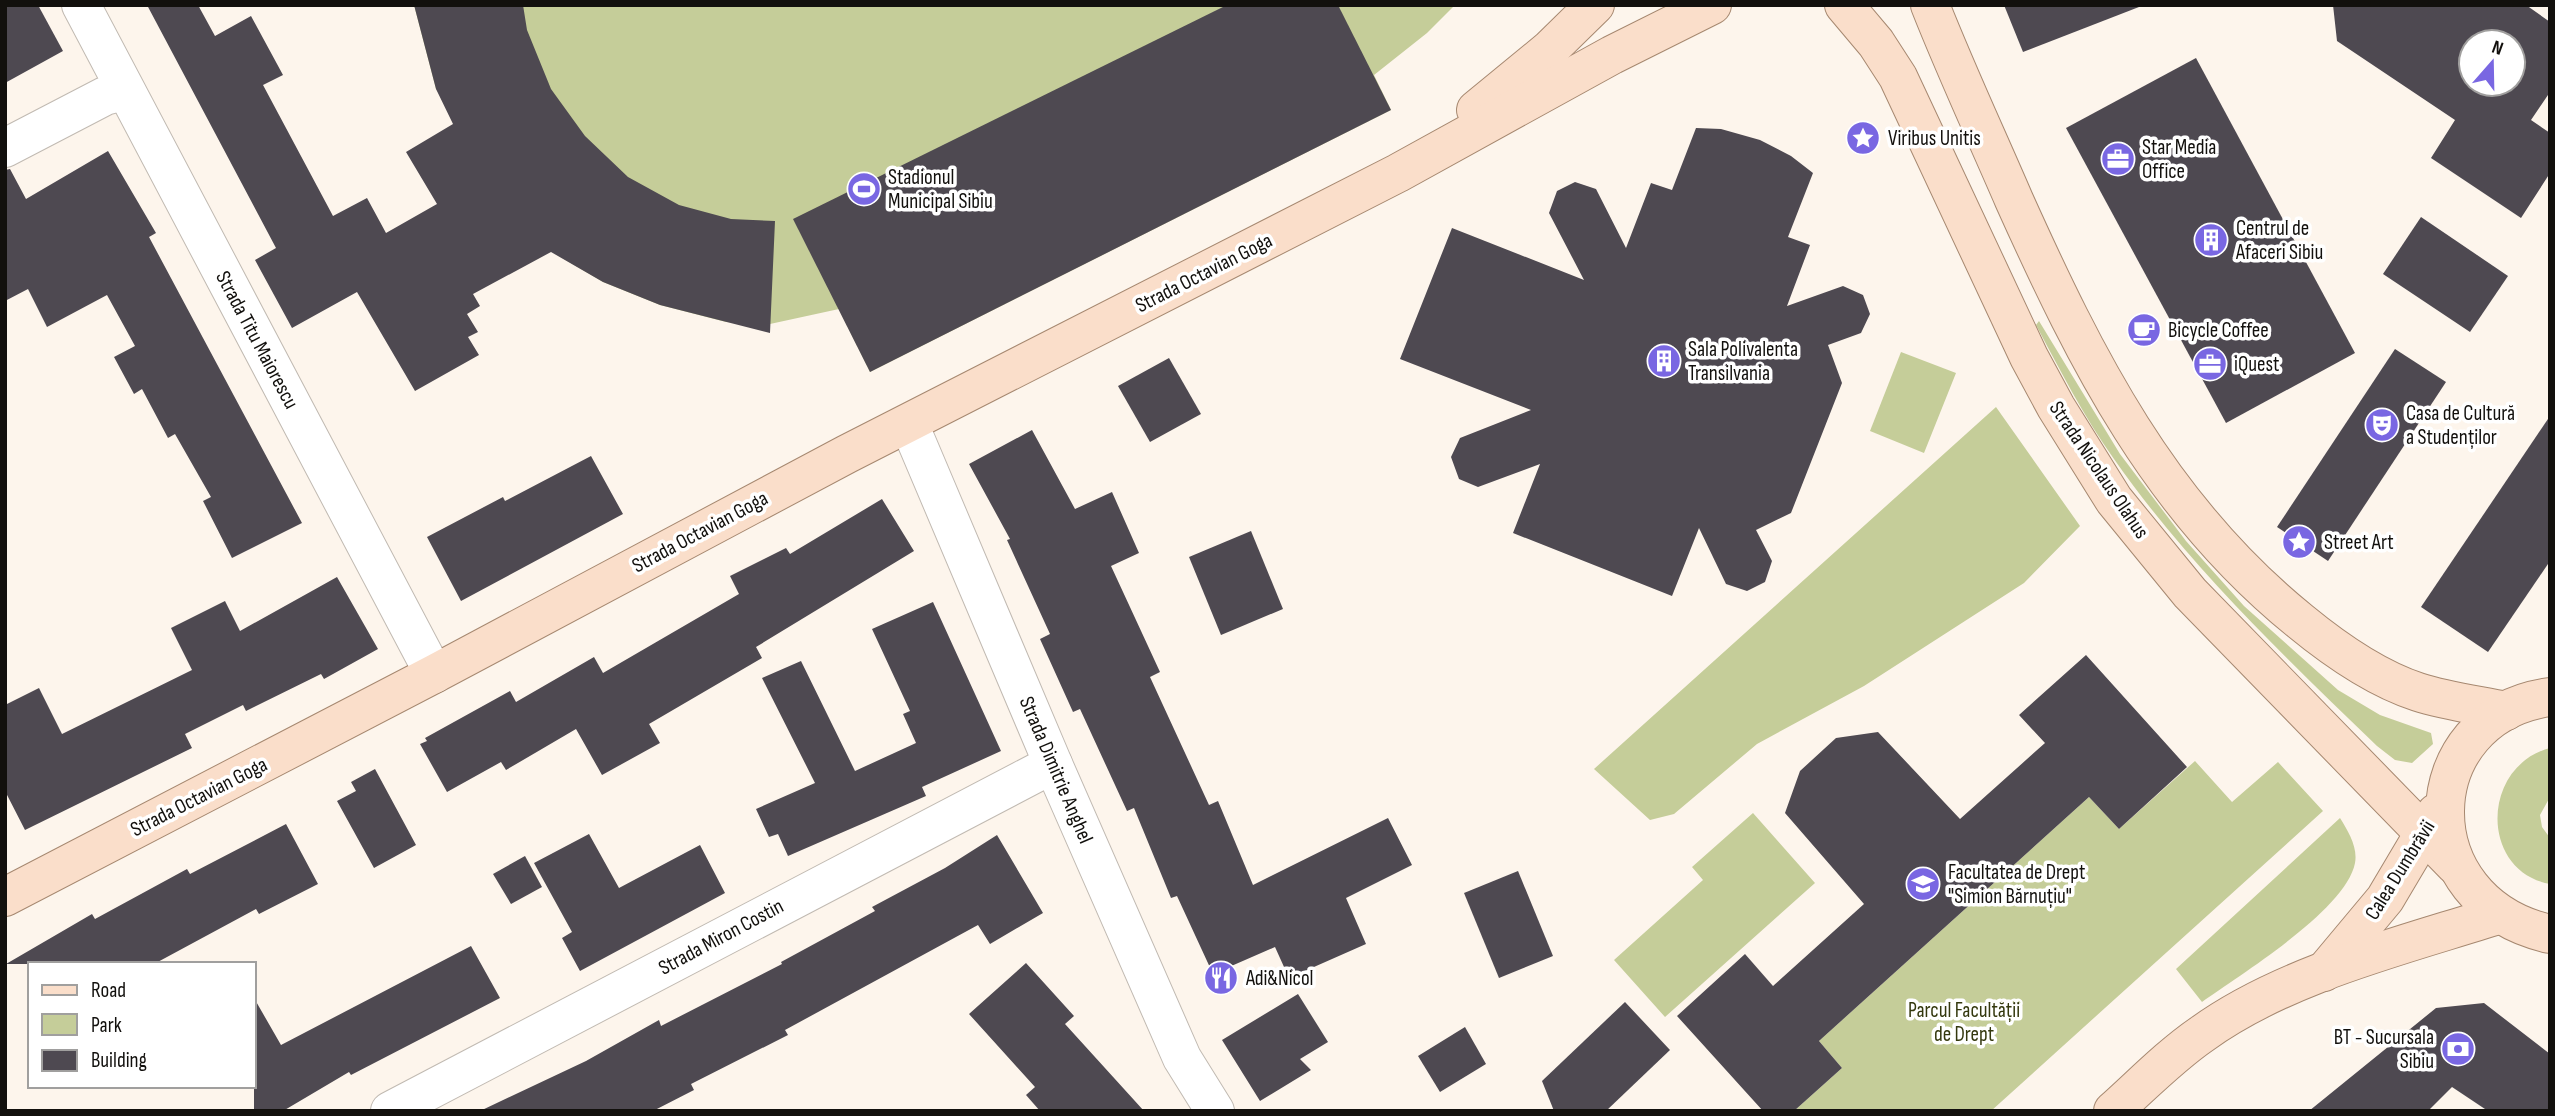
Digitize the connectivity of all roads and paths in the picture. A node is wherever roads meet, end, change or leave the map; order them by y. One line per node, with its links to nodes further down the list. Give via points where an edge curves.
1 (80, 5): 6 (street, Strada Titu Maiorescu)
2 (1595, 5): 8 (main road, Strada Octavian Goga, via 1549,50)
3 (1712, 5): 8 (main road, Strada Octavian Goga)
4 (1844, 5): 15 (main road, Strada Nicolaus Olahus, via 1898,77 2024,347 2114,499 2190,593)
5 (1930, 5): 12 (main road, via 2068,320 2122,414 2226,553 2281,606 2348,657 2417,692)
6 (124, 91): 7 (street, via 105,96); 11 (street, Strada Titu Maiorescu)
7 (5, 148)
8 (1398, 173): 9 (main road, Strada Octavian Goga)
9 (909, 424): 11 (main road, Strada Octavian Goga); 13 (street, Strada Dimitrie Anghel)
10 (2550, 669): 12 (main road)
11 (434, 674): 17 (main road, Strada Octavian Goga)
12 (2527, 704): 14 (main road, via 2488,723 2461,755)
13 (1052, 764): 20 (street, Strada Miron Costin); 21 (street, Strada Dimitrie Anghel, via 1182,1058)
14 (2446, 795): 15 (main road, Calea Dumbrăvii); 16 (main road, via 2448,842)
15 (2424, 832): 16 (main road, Strada Nicolaus Olahus); 19 (main road, Calea Dumbrăvii, via 2385,899)
16 (2455, 865): 18 (main road, via 2473,892)
17 (5, 897)
18 (2532, 932): 19 (main road, Calea Dumbrăvii)
19 (2322, 973): 22 (main road, Calea Dumbrăvii, via 2201,1034)
20 (400, 1109)
21 (1215, 1111)
22 (2113, 1111)

